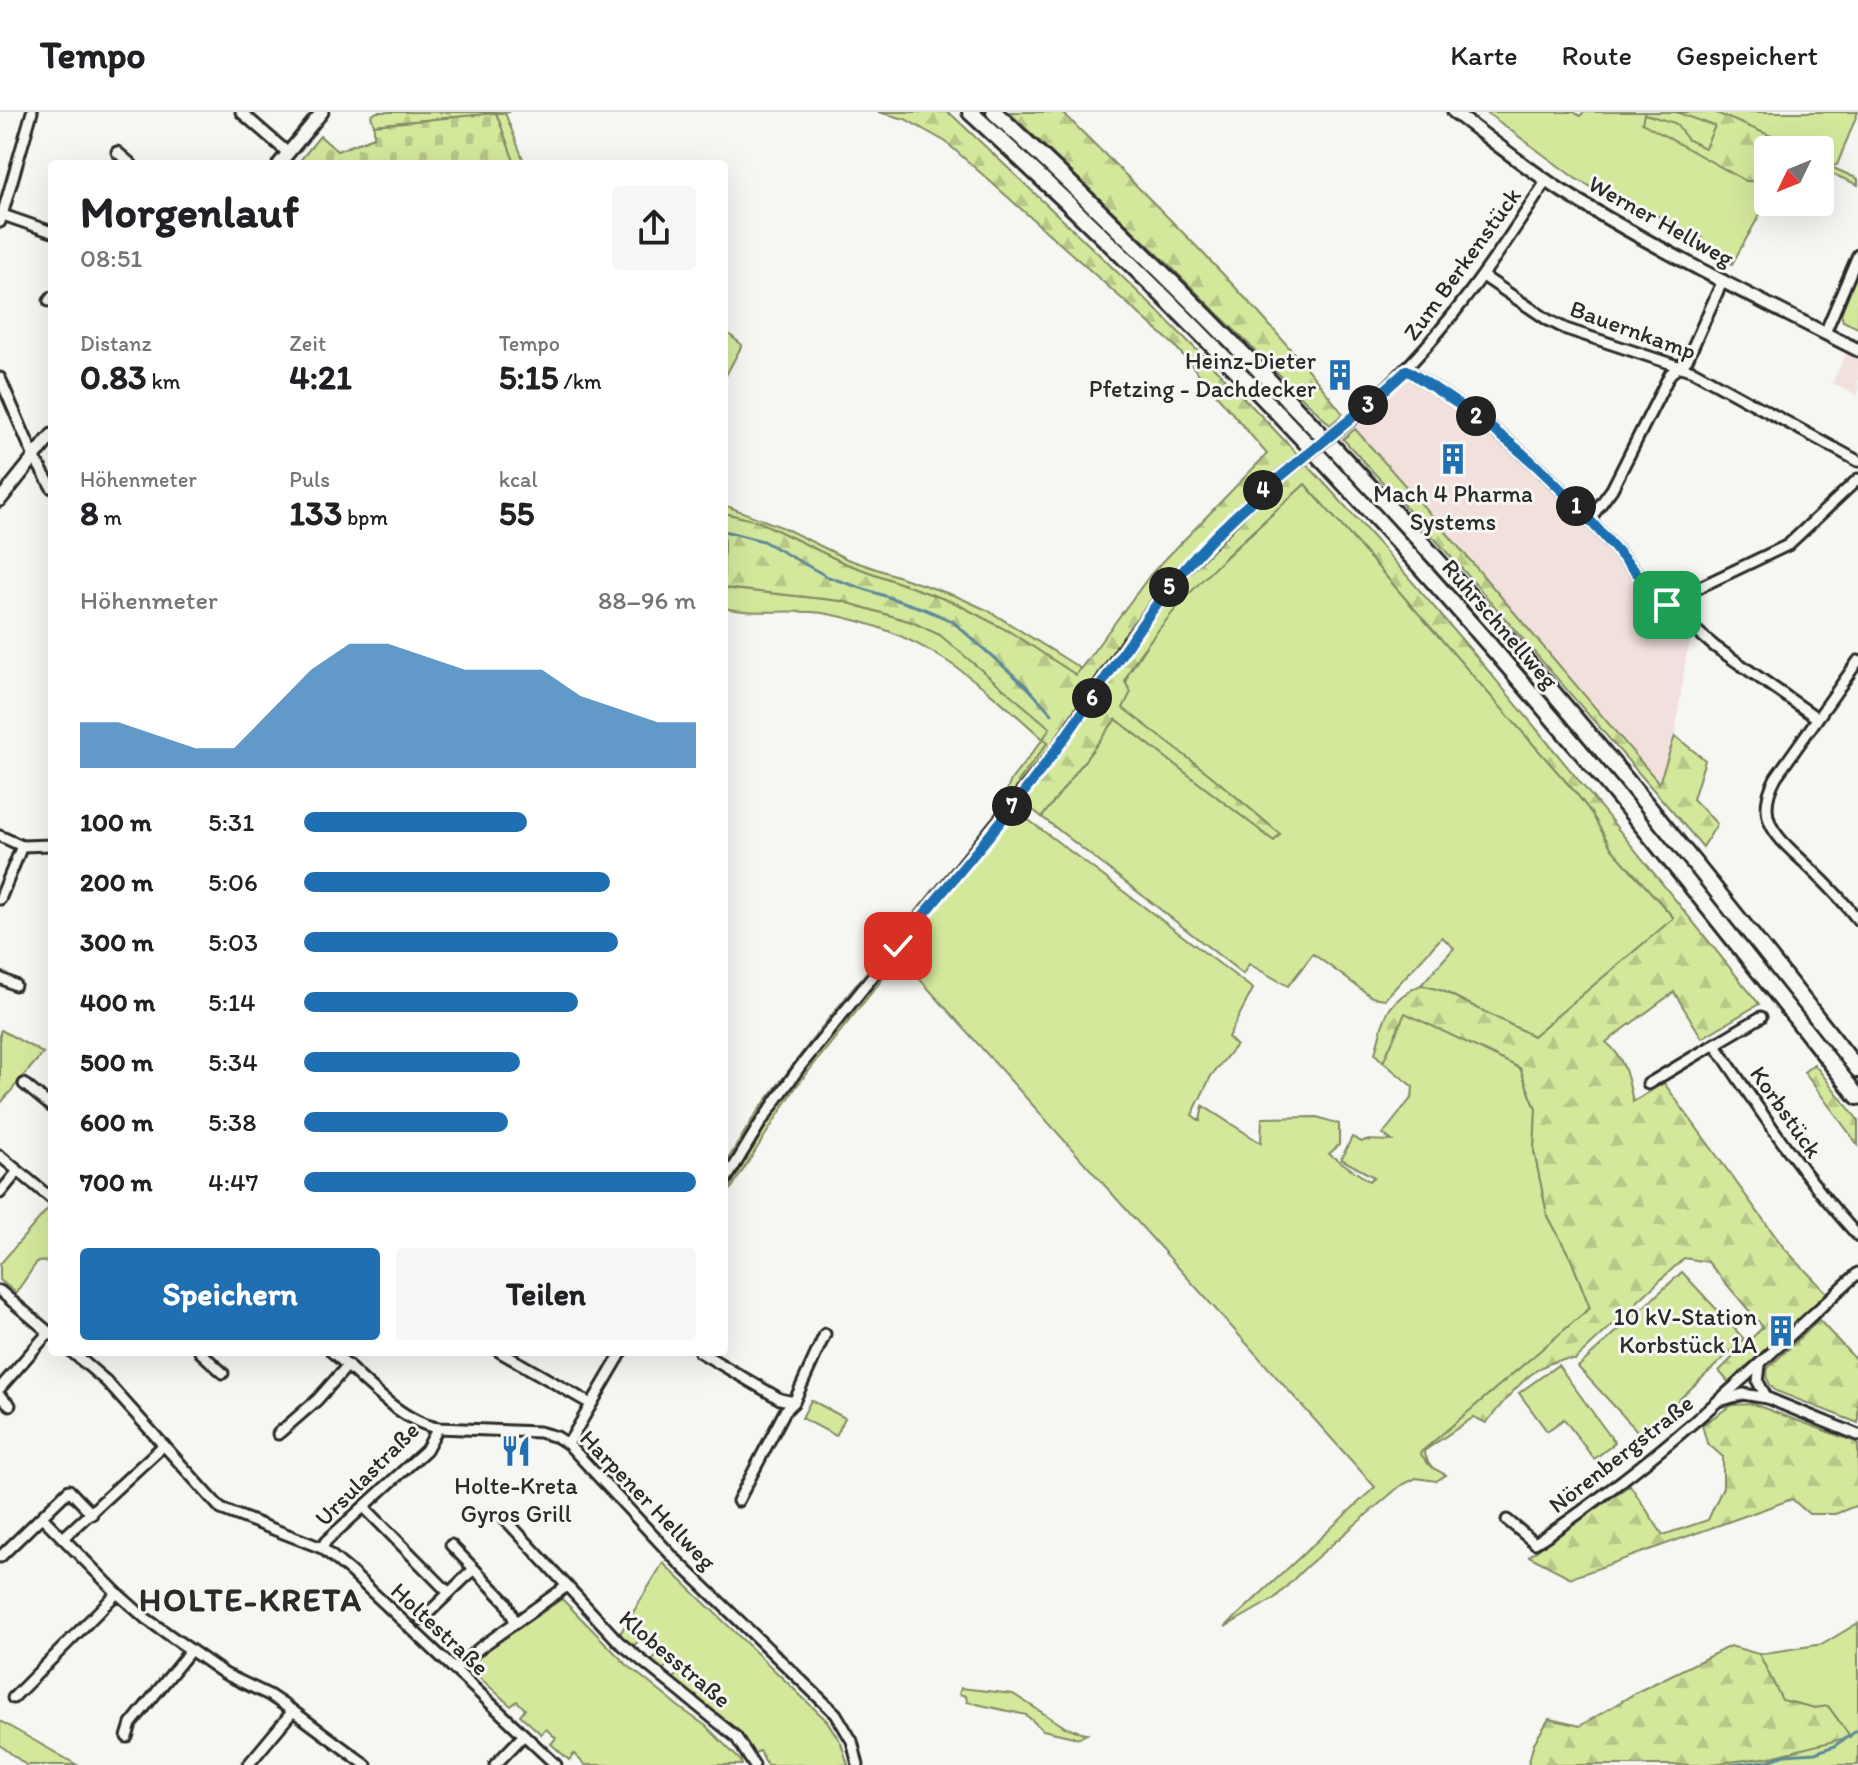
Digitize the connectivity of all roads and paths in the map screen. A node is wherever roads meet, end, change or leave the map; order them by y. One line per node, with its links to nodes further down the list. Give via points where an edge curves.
1 (32, 112): 12 (street)
2 (241, 112): 8 (street)
3 (322, 112): 8 (main road)
4 (994, 112): 41 (highway, Ruhrschnellweg, via 1233,343 1446,570 1662,823)
5 (1454, 112): 11 (main road, Werner Hellweg)
6 (971, 113): 44 (highway, Ruhrschnellweg, via 1205,339 1449,598 1623,802)
7 (117, 152): 9 (street)
8 (288, 153): 10 (main road)
9 (126, 160)
10 (282, 160)
11 (1547, 180): 15 (street, Zum Berkenstück); 16 (main road, Werner Hellweg)
12 (1, 217): 13 (street)
13 (48, 231)
14 (1858, 255): 17 (street)
15 (1483, 276): 19 (street, Bauernkamp, via 1566,329); 20 (street, Zum Berkenstück)
16 (1723, 280): 17 (main road, Werner Hellweg); 19 (street)
17 (1825, 333): 18 (main road, Werner Hellweg)
18 (1858, 350)
19 (1681, 366): 24 (street, Bauernkamp); 28 (street, via 1670,374 1612,489)
20 (1407, 370): 28 (street, via 1494,429); 48 (street, Zum Berkenstück, bridge, via 1215,536 1160,598 1057,748 799,1068)
21 (0, 378): 23 (street)
22 (48, 440): 23 (main road)
23 (34, 457): 26 (street); 27 (main road)
24 (1858, 461)
25 (1858, 479): 29 (street, via 1788,545)
26 (48, 481)
27 (0, 500)
28 (1590, 519): 29 (street)
29 (1667, 605): 31 (street, via 1714,646)
30 (1858, 661): 31 (street)
31 (1817, 718): 36 (street, via 1770,788 1767,813 1784,846)
32 (0, 836): 34 (street)
33 (48, 845): 34 (street)
34 (22, 846): 35 (street)
35 (0, 899)
36 (1858, 920)
37 (0, 978): 38 (street)
38 (15, 985)
39 (1761, 1017): 40 (street)
40 (1715, 1044): 43 (street); 51 (street, Korbstück, via 1790,1155)
41 (1858, 1070)
42 (24, 1084): 45 (street)
43 (1648, 1084)
44 (1858, 1097)
45 (48, 1104)
46 (0, 1156): 47 (street)
47 (18, 1171): 49 (street); 50 (street)
48 (728, 1176)
49 (0, 1193)
50 (48, 1196)
51 (1858, 1236)
52 (1858, 1273): 64 (street)
53 (0, 1291): 54 (street)
54 (48, 1332)
55 (825, 1334): 70 (street)
56 (48, 1336): 66 (street)
57 (77, 1356): 77 (street, Holtestraße)
58 (213, 1356): 65 (street)
59 (337, 1356): 63 (street, Harpener Hellweg)
60 (507, 1356): 71 (street)
61 (620, 1356): 71 (street)
62 (707, 1356): 70 (street)
63 (348, 1365): 73 (street, Harpener Hellweg, via 415,1422); 74 (street)
64 (1760, 1365): 68 (street, via 1758,1382); 69 (street)
65 (223, 1373)
66 (0, 1388)
67 (0, 1396): 72 (street)
68 (1767, 1398): 69 (street, Nörenbergstraße, via 1743,1394); 75 (street, Nörenbergstraße)
69 (1720, 1401): 83 (street, Nörenbergstraße, via 1535,1543)
70 (794, 1402): 78 (street)
71 (591, 1404): 76 (street)
72 (10, 1405)
73 (438, 1428): 76 (street, Harpener Hellweg, via 539,1432); 79 (street, Ursulastraße, via 426,1450)
74 (278, 1434)
75 (1858, 1435)
76 (568, 1444): 105 (street, Harpener Hellweg, via 674,1558 836,1714)
77 (164, 1445): 80 (street); 86 (street, Holtestraße, via 230,1515)
78 (738, 1501)
79 (364, 1507): 86 (street, Ursulastraße); 91 (street)
80 (92, 1514): 81 (street, via 69,1490); 84 (street)
81 (42, 1517): 84 (street); 87 (street)
82 (505, 1519): 89 (street, Klobesstraße)
83 (1507, 1520)
84 (63, 1538): 90 (street)
85 (451, 1545): 88 (street)
86 (322, 1548): 95 (street, Holtestraße)
87 (0, 1557)
88 (474, 1569): 91 (street); 93 (street, via 506,1602)
89 (567, 1586): 93 (street); 104 (street, Klobesstraße, via 638,1659 736,1737)
90 (117, 1593): 94 (street); 96 (street)
91 (449, 1593): 92 (street)
92 (421, 1620)
93 (515, 1622): 95 (street)
94 (190, 1651): 97 (street); 99 (street, via 131,1724)
95 (455, 1669): 98 (street, Holtestraße)
96 (13, 1698)
97 (293, 1711): 100 (street); 101 (street)
98 (524, 1735): 102 (street); 103 (street, Holtestraße)
99 (127, 1737)
100 (248, 1765)
101 (366, 1765)
102 (495, 1765)
103 (556, 1765)
104 (754, 1765)
105 (858, 1765)

